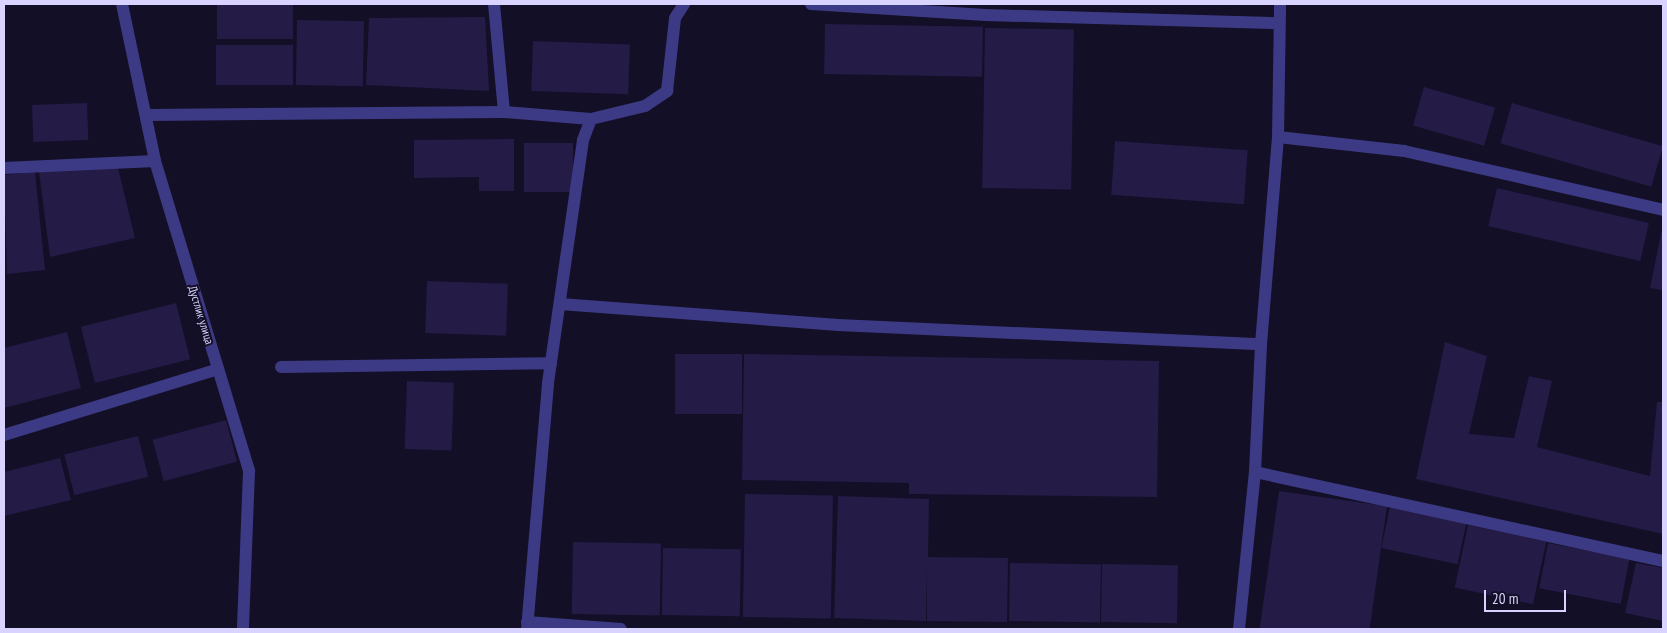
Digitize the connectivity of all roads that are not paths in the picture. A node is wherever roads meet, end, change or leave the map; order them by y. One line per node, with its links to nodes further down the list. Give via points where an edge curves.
1 (122, 4): 8 (street, Дустлик улица)
2 (494, 4): 7 (street)
3 (684, 4): 9 (street, via 675,18 667,91 645,106)
4 (811, 4): 6 (street, via 986,15)
5 (1280, 4): 6 (street)
6 (1278, 24): 10 (street)
7 (504, 112): 8 (street); 9 (street)
8 (147, 115): 11 (street, Дустлик улица)
9 (591, 119): 14 (street, via 583,140)
10 (1278, 137): 13 (street, via 1404,151); 15 (street)
11 (155, 161): 12 (street); 18 (street, Дустлик улица)
12 (4, 168)
13 (1663, 210)
14 (560, 304): 15 (street, via 838,325); 16 (street)
15 (1261, 344): 20 (street)
16 (551, 363): 17 (street); 22 (street)
17 (281, 367)
18 (218, 369): 19 (street); 23 (street, Дустлик улица, via 249,471)
19 (4, 435)
20 (1256, 472): 21 (street); 25 (street)
21 (1663, 561)
22 (527, 625): 24 (street)
23 (243, 629)
24 (621, 629)
25 (1239, 629)

